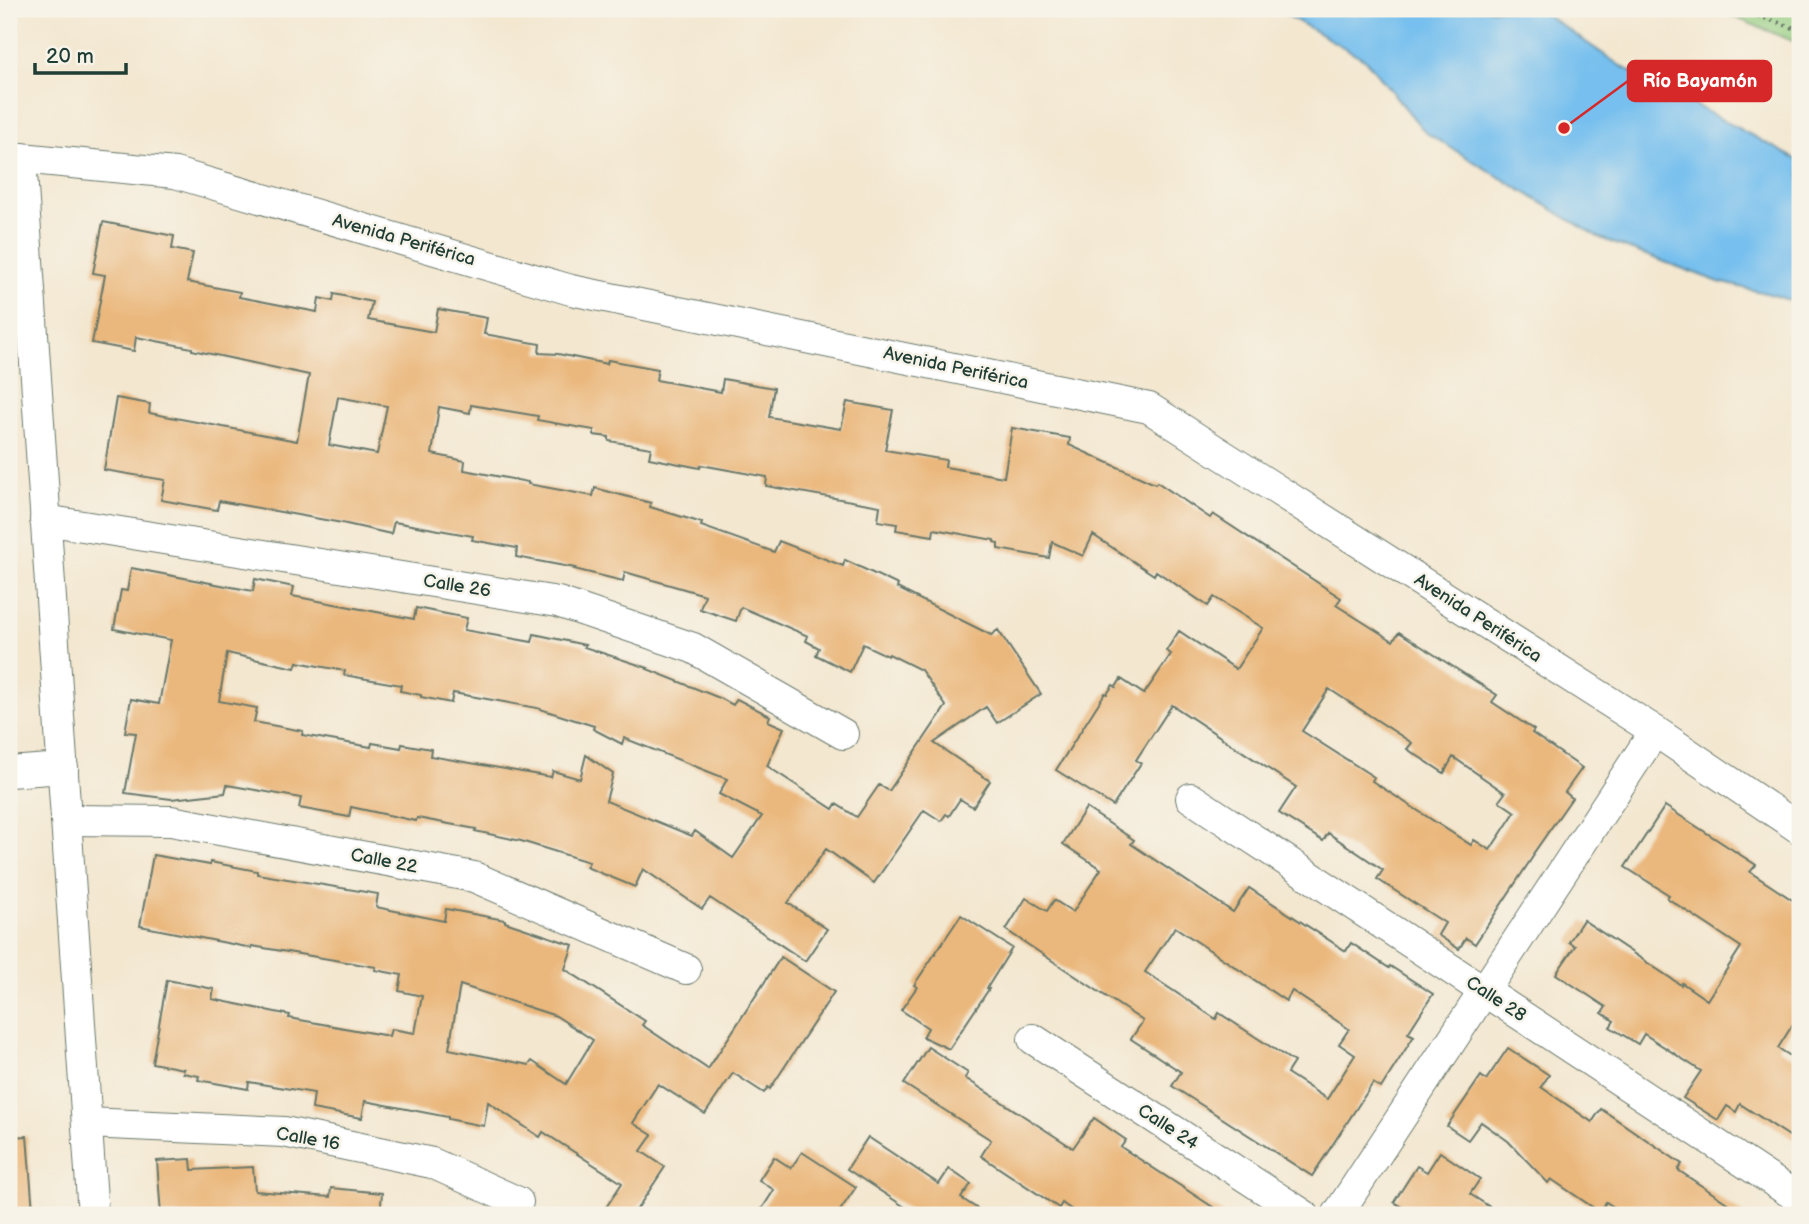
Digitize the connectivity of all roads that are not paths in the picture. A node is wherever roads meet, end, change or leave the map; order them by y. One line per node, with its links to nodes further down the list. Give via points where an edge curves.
1 (15, 159): 2 (street); 3 (street, Avenida Periférica, via 175,173 571,289 1149,408)
2 (45, 520): 4 (street, Calle 26, via 558,602 693,648); 5 (street)
3 (1655, 731): 9 (street, Avenida Periférica); 11 (street)
4 (843, 733)
5 (62, 768): 6 (street); 8 (street)
6 (9, 772)
7 (1191, 798): 11 (street, Calle 28)
8 (66, 820): 10 (street, Calle 22, via 171,821 474,877); 13 (street)
9 (1800, 829)
10 (686, 969)
11 (1484, 991): 14 (street, Calle 28); 18 (street)
12 (1033, 1039): 17 (street, Calle 24)
13 (87, 1122): 15 (street, Calle 16, via 284,1132 432,1163); 16 (street)
14 (1800, 1199)
15 (518, 1202)
16 (93, 1215)
17 (1304, 1215)
18 (1336, 1215)

